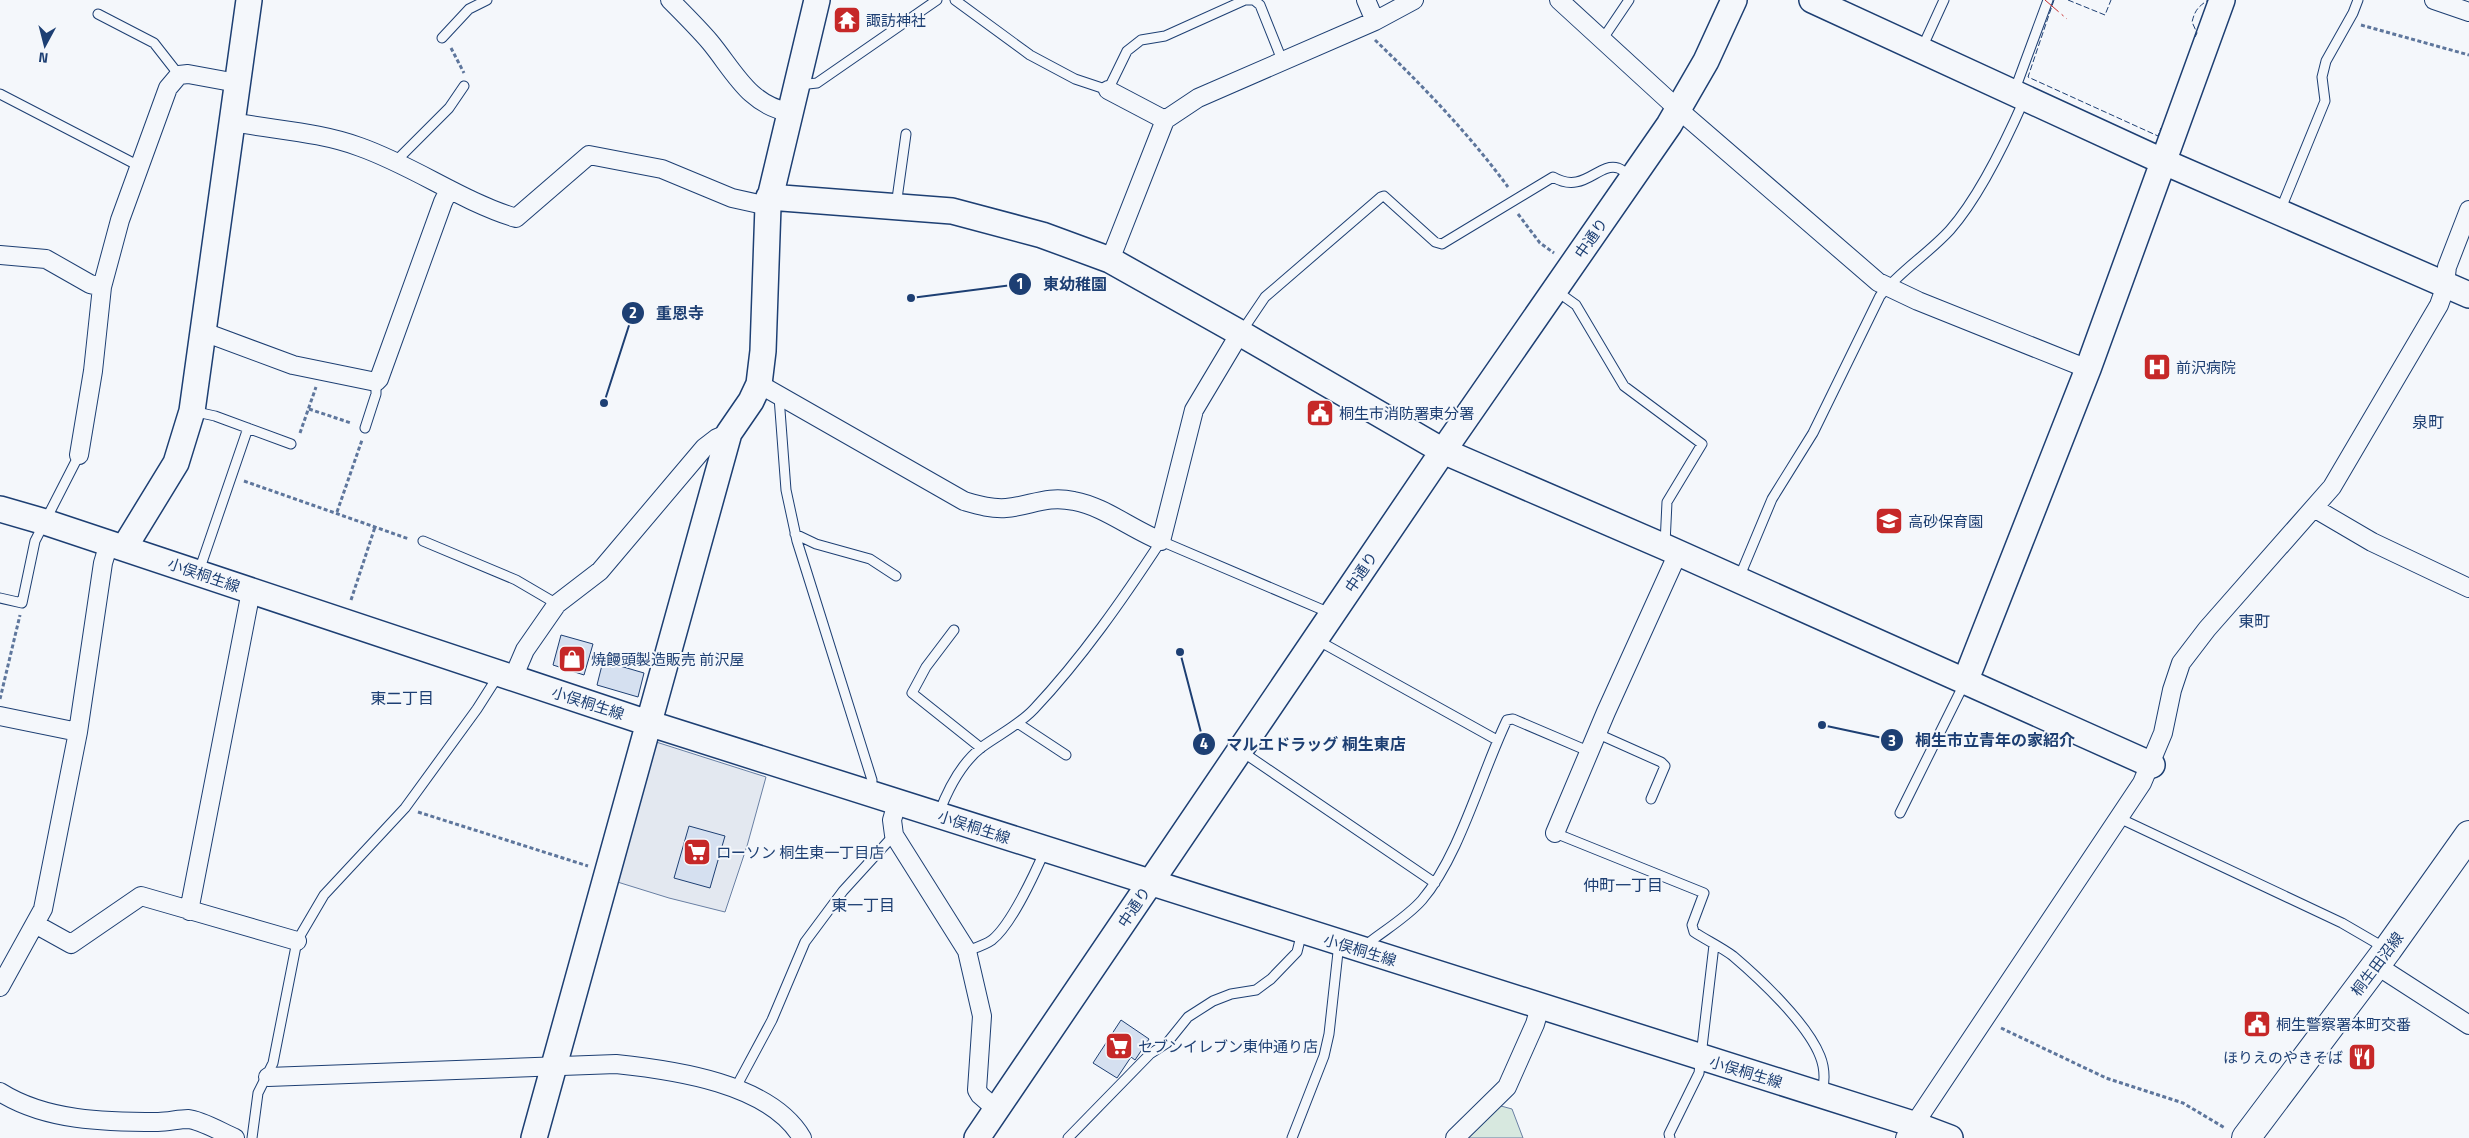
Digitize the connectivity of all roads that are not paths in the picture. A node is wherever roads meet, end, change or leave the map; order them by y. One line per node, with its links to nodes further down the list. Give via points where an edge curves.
1 (250, 0): 26 (street)
2 (487, 0): 21 (lane, via 469,9)
3 (670, 0): 33 (street, via 710,42 746,90 770,107)
4 (817, 0): 27 (street)
5 (937, 0): 27 (lane, via 817,82)
6 (955, 0): 29 (lane, via 1030,55 1075,79)
7 (1366, 0): 20 (street)
8 (1414, 0): 20 (street)
9 (1559, 0): 22 (street)
10 (1629, 0): 22 (lane)
11 (1734, 0): 32 (street, 中通り)
12 (1812, 0): 23 (street)
13 (1944, 0): 23 (lane)
14 (2048, 0): 31 (lane)
15 (2222, 0): 38 (street)
16 (2358, 0): 45 (lane, via 2326,61 2322,77 2325,101)
17 (2434, 0): 18 (street)
18 (2469, 12)
19 (98, 14): 25 (lane, via 154,44)
20 (1370, 23): 24 (street)
21 (442, 38)
22 (1602, 40): 32 (street)
23 (1921, 50): 31 (street)
24 (1282, 60): 29 (lane, via 1260,5 1254,0 1246,0 1166,36 1141,40 1127,51); 34 (street, via 1198,98)
25 (179, 76): 26 (street, via 188,74); 39 (street, via 168,88)
26 (237, 83): 35 (street)
27 (796, 84): 33 (street)
28 (464, 86): 37 (lane, via 449,108)
29 (1108, 90): 34 (street)
30 (0, 94): 39 (lane)
31 (2020, 95): 38 (street); 50 (lane, via 1993,163 1958,220)
32 (1679, 110): 40 (street, 中通り); 50 (street)
33 (789, 112): 42 (street)
34 (1165, 120): 47 (street)
35 (233, 122): 37 (street, via 338,140); 53 (street)
36 (906, 134): 43 (lane)
37 (395, 162): 41 (street)
38 (2162, 162): 45 (street); 55 (street)
39 (139, 166): 49 (street)
40 (1633, 177): 51 (street, 中通り); 54 (lane, via 1618,168 1579,182 1565,182 1554,177 1442,244 1434,242 1384,196 1381,197 1265,297)
41 (449, 190): 42 (street, via 516,218 589,155 662,169 732,198); 56 (street)
42 (769, 202): 43 (street); 57 (street, via 763,351)
43 (896, 207): 47 (street, via 952,211 1042,235)
44 (2469, 210): 48 (street, via 2446,267)
45 (2280, 212): 48 (street)
46 (0, 256): 49 (street, via 46,259 90,284)
47 (1110, 260): 54 (street)
48 (2444, 283): 52 (street); 65 (street, via 2439,305 2399,375 2332,486)
49 (102, 287): 64 (street)
50 (1886, 288): 55 (street); 75 (lane, via 1812,433 1772,498)
51 (1555, 290): 63 (street, 中通り); 72 (lane, via 1576,305 1624,386 1702,444 1667,502)
52 (2469, 296)
53 (204, 332): 56 (street, via 278,360); 58 (street)
54 (1240, 333): 63 (street); 70 (street, via 1194,410)
55 (2088, 369): 84 (street)
56 (376, 382): 60 (lane, via 376,394)
57 (769, 390): 61 (street, via 751,401); 68 (lane); 70 (street, via 964,501 984,507 1007,508 1036,500 1075,501)
58 (192, 411): 59 (lane); 71 (street, via 176,463)
59 (248, 428): 62 (lane); 73 (lane)
60 (365, 428)
61 (729, 433): 79 (street, via 704,448 600,571); 86 (street)
62 (291, 444)
63 (1442, 451): 72 (street); 80 (street, 中通り)
64 (79, 455): 67 (lane)
65 (2314, 508): 76 (street, via 2372,542); 95 (street, via 2181,663)
66 (0, 509): 67 (street, 小俣桐生線)
67 (45, 522): 71 (street, 小俣桐生線); 78 (lane, via 36,542 22,604)
68 (795, 534): 74 (lane, via 816,544 870,559); 96 (lane, via 872,780)
69 (423, 541): 79 (lane, via 516,580)
70 (1161, 541): 80 (lane); 87 (lane, via 1092,638)
71 (117, 546): 73 (street, 小俣桐生線); 88 (street, via 103,563)
72 (1671, 550): 75 (street); 89 (street)
73 (198, 573): 77 (street, 小俣桐生線)
74 (896, 576)
75 (1737, 580): 84 (street)
76 (2469, 588)
77 (251, 591): 83 (street, 小俣桐生線); 108 (street)
78 (0, 598)
79 (557, 604): 83 (street)
80 (1333, 614): 82 (street, 中通り)
81 (954, 630): 91 (lane, via 926,667 912,693)
82 (1316, 640): 90 (lane); 92 (street, 中通り)
83 (506, 676): 86 (street, 小俣桐生線); 111 (lane, via 477,709 405,808 324,895)
84 (1965, 682): 95 (street); 99 (lane)
85 (0, 716): 88 (street)
86 (648, 723): 96 (street, 小俣桐生線); 121 (street)
87 (1019, 724): 91 (lane); 94 (lane)
88 (78, 732): 109 (street, via 43,908)
89 (1596, 733): 93 (street); 97 (lane, via 1661,762 1664,766)
90 (1497, 740): 93 (lane, via 1507,720 1513,719); 106 (lane)
91 (981, 748): 100 (lane, via 961,770 945,796)
92 (1241, 751): 106 (lane); 107 (street, 中通り)
93 (1588, 751): 102 (street)
94 (1066, 754)
95 (2152, 765): 101 (street)
96 (871, 794): 98 (street, 小俣桐生線)
97 (1651, 799)
98 (898, 803): 100 (street, 小俣桐生線); 103 (street, via 892,820)
99 (1900, 814)
100 (938, 816): 105 (street, 小俣桐生線)
101 (2119, 818): 116 (lane, via 2342,923); 127 (street)
102 (1555, 833): 113 (lane, via 1704,893 1692,925 1694,932)
103 (894, 835): 114 (street); 123 (lane, via 843,891 804,942 772,1020)
104 (2469, 835): 116 (main road, 桐生田沼線)
105 (1045, 850): 107 (street, 小俣桐生線); 114 (lane, via 1001,931 991,940)
106 (1435, 882): 115 (lane, via 1422,900 1371,941)
107 (1150, 883): 110 (street, 小俣桐生線); 126 (street, 中通り)
108 (189, 911): 109 (street, via 141,896 71,944); 111 (street)
109 (35, 924): 117 (street)
110 (1302, 931): 112 (street, 小俣桐生線); 134 (lane, via 1297,952 1271,979 1256,990 1231,994 1188,1017 1167,1043 1150,1054)
111 (297, 941): 122 (lane)
112 (1339, 944): 115 (street, 小俣桐生線); 135 (lane, via 1324,1056)
113 (1714, 945): 120 (lane); 125 (lane, via 1732,955 1792,1014 1811,1038 1823,1067)
114 (967, 951): 126 (street, via 982,1016 977,1090)
115 (1365, 951): 118 (street, 小俣桐生線)
116 (2382, 957): 119 (street); 128 (main road, 桐生田沼線)
117 (0, 988)
118 (1540, 1007): 120 (street, 小俣桐生線); 136 (street, via 1507,1087)
119 (2469, 1025)
120 (1701, 1058): 125 (street, 小俣桐生線); 137 (lane, via 1698,1074 1669,1134)
121 (555, 1065): 122 (street); 123 (street, via 616,1064 671,1070); 131 (street)
122 (268, 1077): 130 (lane, via 258,1093)
123 (734, 1089): 132 (street, via 769,1105 795,1126)
124 (0, 1092): 129 (street, via 32,1107 66,1115 105,1122 189,1119)
125 (1822, 1096): 127 (street, 小俣桐生線)
126 (996, 1109): 133 (street, 中通り)
127 (1909, 1131): 138 (street, 小俣桐生線)
128 (2237, 1134)
129 (235, 1138)
130 (252, 1138)
131 (534, 1138)
132 (802, 1138)
133 (977, 1138)
134 (1068, 1138)
135 (1292, 1138)
136 (1455, 1138)
137 (1670, 1138)
138 (1950, 1138)

